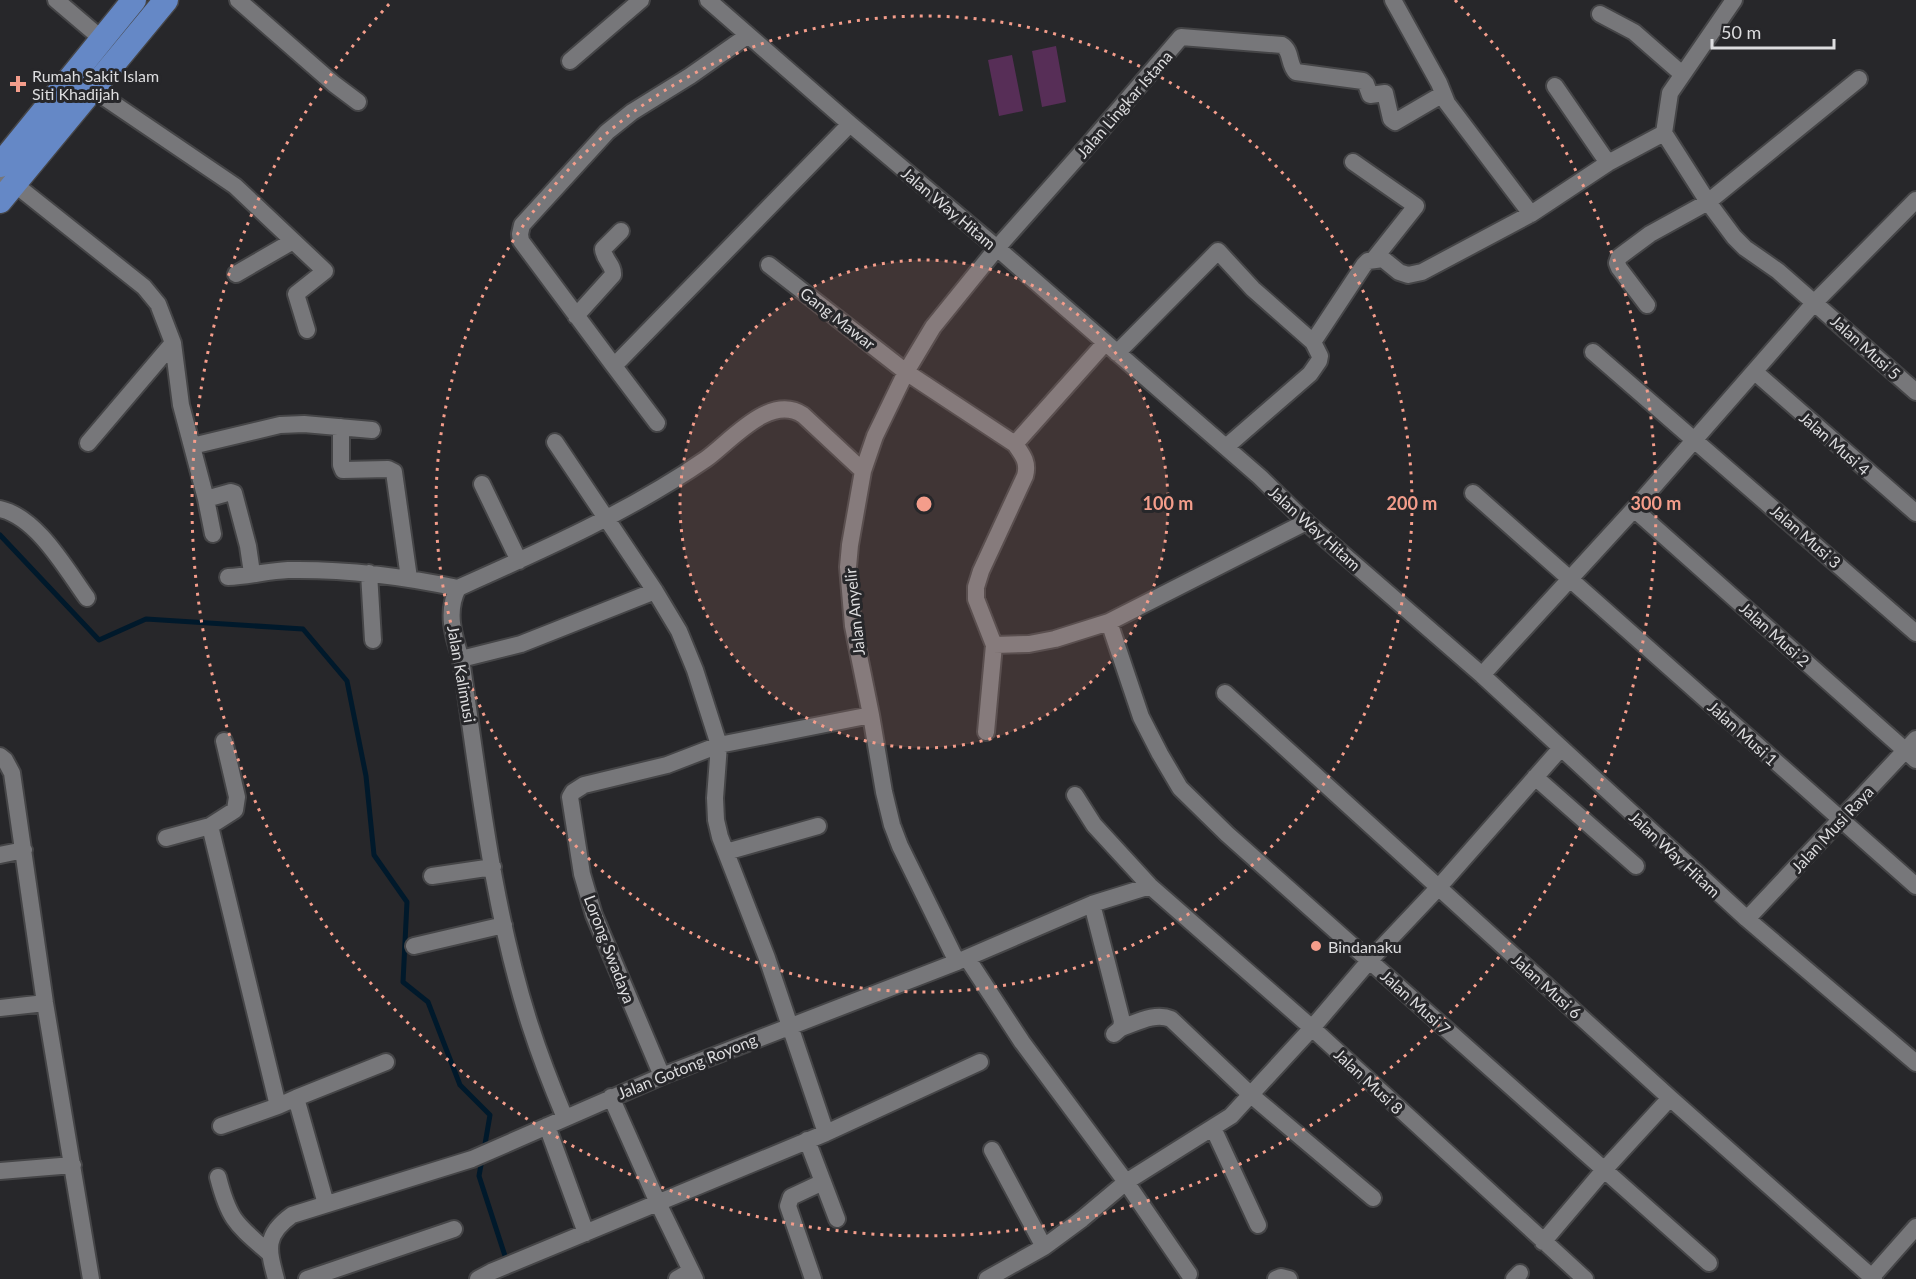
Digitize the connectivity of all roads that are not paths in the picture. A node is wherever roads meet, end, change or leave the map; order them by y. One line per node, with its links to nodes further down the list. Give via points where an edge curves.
1 (56, 0): 11 (street)
2 (134, 0): 11 (highway)
3 (166, 0): 16 (highway)
4 (238, 0): 18 (street)
5 (641, 0): 12 (street)
6 (708, 0): 10 (street, Jalan Way Hitam)
7 (1393, 0): 17 (street)
8 (1734, 0): 13 (street)
9 (1600, 14): 13 (street, via 1634,32)
10 (747, 36): 19 (street, Jalan Way Hitam); 35 (street, via 607,132 522,225 522,242)
11 (102, 40): 23 (highway)
12 (570, 61)
13 (1682, 74): 20 (street, via 1670,93)
14 (1859, 79): 25 (street)
15 (1555, 86): 22 (street)
16 (92, 89): 23 (highway); 28 (street, via 235,186)
17 (1441, 89): 26 (street, via 1447,103); 29 (street, Jalan Lingkar Istana, via 1395,122 1385,93 1370,95 1363,81 1296,72 1282,45 1181,37)
18 (358, 102)
19 (850, 124): 29 (street, Jalan Way Hitam); 41 (street)
20 (1664, 133): 22 (street); 25 (street, Jalan Musi 5)
21 (1353, 162): 30 (street, via 1416,206)
22 (1608, 163): 26 (street)
23 (3, 181): 38 (street, via 144,288 158,304)
24 (1916, 200): 33 (street)
25 (1708, 202): 33 (street, Jalan Musi 5, via 1745,248); 34 (street, via 1650,234 1618,260 1619,268)
26 (1531, 214): 30 (street, via 1414,274 1403,273 1383,259)
27 (621, 231): 35 (street, via 603,249 613,276)
28 (293, 241): 32 (street); 36 (street, via 325,271 296,294)
29 (997, 248): 39 (street, Jalan Way Hitam); 42 (street, Jalan Anyelir, via 933,327)
30 (1374, 259): 37 (street, via 1364,265)
31 (769, 265): 42 (street, Gang Mawar)
32 (236, 274)
33 (1815, 302): 43 (street); 44 (street, Jalan Musi 5)
34 (1647, 305)
35 (576, 316): 41 (street)
36 (307, 330)
37 (1312, 342): 39 (street, via 1218,252); 53 (street, via 1320,356 1310,374)
38 (173, 343): 49 (street); 52 (street, via 180,405)
39 (1111, 348): 51 (street); 53 (street, Jalan Way Hitam)
40 (1593, 352): 48 (street, Jalan Musi 3)
41 (614, 366): 45 (street)
42 (906, 372): 51 (street, Gang Mawar); 54 (street, Jalan Anyelir)
43 (1755, 372): 48 (street); 60 (street, Jalan Musi 4)
44 (1916, 392)
45 (657, 423)
46 (341, 427): 47 (street); 52 (street, via 280,425); 68 (street, via 343,470 394,472)
47 (372, 430)
48 (1695, 440): 59 (street); 74 (street, Jalan Musi 3)
49 (88, 442)
50 (555, 442): 61 (street)
51 (1015, 444): 76 (street, via 1024,458 1026,471 976,587 976,599)
52 (192, 446): 57 (street)
53 (1226, 447): 62 (street, Jalan Way Hitam)
54 (863, 471): 61 (street, via 803,415 795,410 776,410 755,420 659,489); 80 (street, Jalan Anyelir, via 848,567 853,626)
55 (482, 484): 64 (street)
56 (1473, 493): 69 (street, Jalan Musi 1)
57 (206, 499): 63 (street); 65 (street, via 234,493)
58 (0, 509): 72 (street, via 28,524)
59 (1634, 509): 69 (street); 85 (street, Jalan Musi 2)
60 (1916, 513)
61 (608, 518): 64 (street); 71 (street)
62 (1306, 522): 73 (street); 78 (street, Jalan Way Hitam)
63 (213, 534)
64 (519, 561): 70 (street)
65 (252, 573): 66 (street); 67 (street)
66 (369, 573): 68 (street); 75 (street)
67 (228, 577)
68 (409, 578): 70 (street)
69 (1569, 580): 78 (street); 89 (street, Jalan Musi 1)
70 (458, 588): 77 (street, Jalan Kalimusi, via 450,608)
71 (655, 591): 77 (street, via 521,644); 83 (street, via 696,670)
72 (87, 598)
73 (1109, 622): 76 (street, via 1029,644); 107 (street, Jalan Musi 7, via 1142,717 1180,788)
74 (1916, 633)
75 (373, 640)
76 (994, 645): 81 (street)
77 (461, 659): 97 (street, Jalan Kalimusi)
78 (1482, 675): 84 (street, Jalan Way Hitam)
79 (1225, 693): 101 (street, Jalan Musi 6)
80 (871, 715): 83 (street); 106 (street, Jalan Anyelir, via 892,825 914,876)
81 (986, 732)
82 (224, 741): 90 (street, via 237,803 233,812)
83 (719, 745): 94 (street, via 716,820); 115 (street, Lorong Swadaya, via 667,765 584,785 570,797 582,874 594,915)
84 (1561, 748): 87 (street); 103 (street, Jalan Way Hitam)
85 (1912, 750): 89 (street, Jalan Musi Raya)
86 (0, 756): 93 (street, via 12,773)
87 (1535, 777): 96 (street); 101 (street)
88 (1075, 795): 99 (street, Jalan Musi 8, via 1094,825)
89 (1841, 820): 100 (street, Jalan Musi 1); 103 (street, Jalan Musi Raya)
90 (210, 826): 92 (street); 120 (street)
91 (818, 826): 94 (street)
92 (166, 838)
93 (24, 850): 95 (street); 108 (street)
94 (726, 852): 110 (street)
95 (0, 855)
96 (1636, 866)
97 (493, 867): 98 (street); 104 (street, Jalan Kalimusi)
98 (432, 876)
99 (1150, 886): 102 (street, Jalan Gotong Royong); 111 (street, Jalan Musi 8)
100 (1916, 886)
101 (1438, 888): 107 (street); 119 (street, Jalan Musi 6)
102 (1092, 904): 106 (street, Jalan Gotong Royong); 116 (street, via 1122,1021 1117,1031 1153,1017 1171,1019)
103 (1747, 919): 114 (street, Jalan Way Hitam)
104 (504, 925): 105 (street); 121 (street, Jalan Kalimusi, via 530,1024)
105 (414, 946)
106 (962, 960): 110 (street, Jalan Gotong Royong); 133 (street, Jalan Anyelir)
107 (1370, 960): 111 (street); 129 (street, Jalan Musi 7)
108 (45, 1003): 109 (street); 128 (street)
109 (0, 1008)
110 (790, 1026): 115 (street, Jalan Gotong Royong); 125 (street)
111 (1312, 1028): 116 (street); 142 (street, Jalan Musi 8)
112 (386, 1062): 118 (street)
113 (980, 1062): 125 (street)
114 (1916, 1063)
115 (662, 1076): 117 (street, Jalan Gotong Royong)
116 (1251, 1095): 124 (street); 134 (street)
117 (611, 1097): 121 (street, Jalan Gotong Royong); 135 (street)
118 (296, 1098): 120 (street); 136 (street)
119 (1670, 1098): 129 (street); 148 (street, Jalan Musi 6)
120 (279, 1106): 122 (street)
121 (565, 1118): 123 (street, Jalan Gotong Royong)
122 (221, 1126)
123 (547, 1126): 136 (street, Jalan Gotong Royong, via 472,1159); 141 (street)
124 (1213, 1128): 133 (street); 138 (street)
125 (825, 1133): 126 (street)
126 (807, 1140): 132 (street); 135 (street)
127 (992, 1150): 143 (street)
128 (73, 1166): 130 (street); 149 (street)
129 (1604, 1170): 142 (street); 145 (street, Jalan Musi 7)
130 (0, 1171)
131 (218, 1177): 144 (street, via 226,1208 236,1223)
132 (823, 1182): 137 (street); 153 (street, via 791,1197 788,1206)
133 (1126, 1182): 143 (street); 146 (street, Jalan Anyelir)
134 (1373, 1198)
135 (658, 1203): 141 (street); 147 (street)
136 (327, 1204): 144 (street, Jalan Gotong Royong, via 280,1223 271,1238)
137 (837, 1219)
138 (1258, 1225)
139 (1916, 1227): 148 (street)
140 (454, 1229): 151 (street)
141 (586, 1233): 152 (street)
142 (1543, 1242): 157 (street, Jalan Musi 8)
143 (1044, 1247): 154 (street)
144 (269, 1253): 150 (street)
145 (1709, 1263)
146 (1189, 1275)
147 (688, 1276)
148 (1872, 1278)
149 (91, 1279)
150 (276, 1279)
151 (307, 1279)
152 (478, 1279)
153 (813, 1279)
154 (987, 1279)
155 (1276, 1279): 156 (street)
156 (1289, 1279)
157 (1585, 1279)

